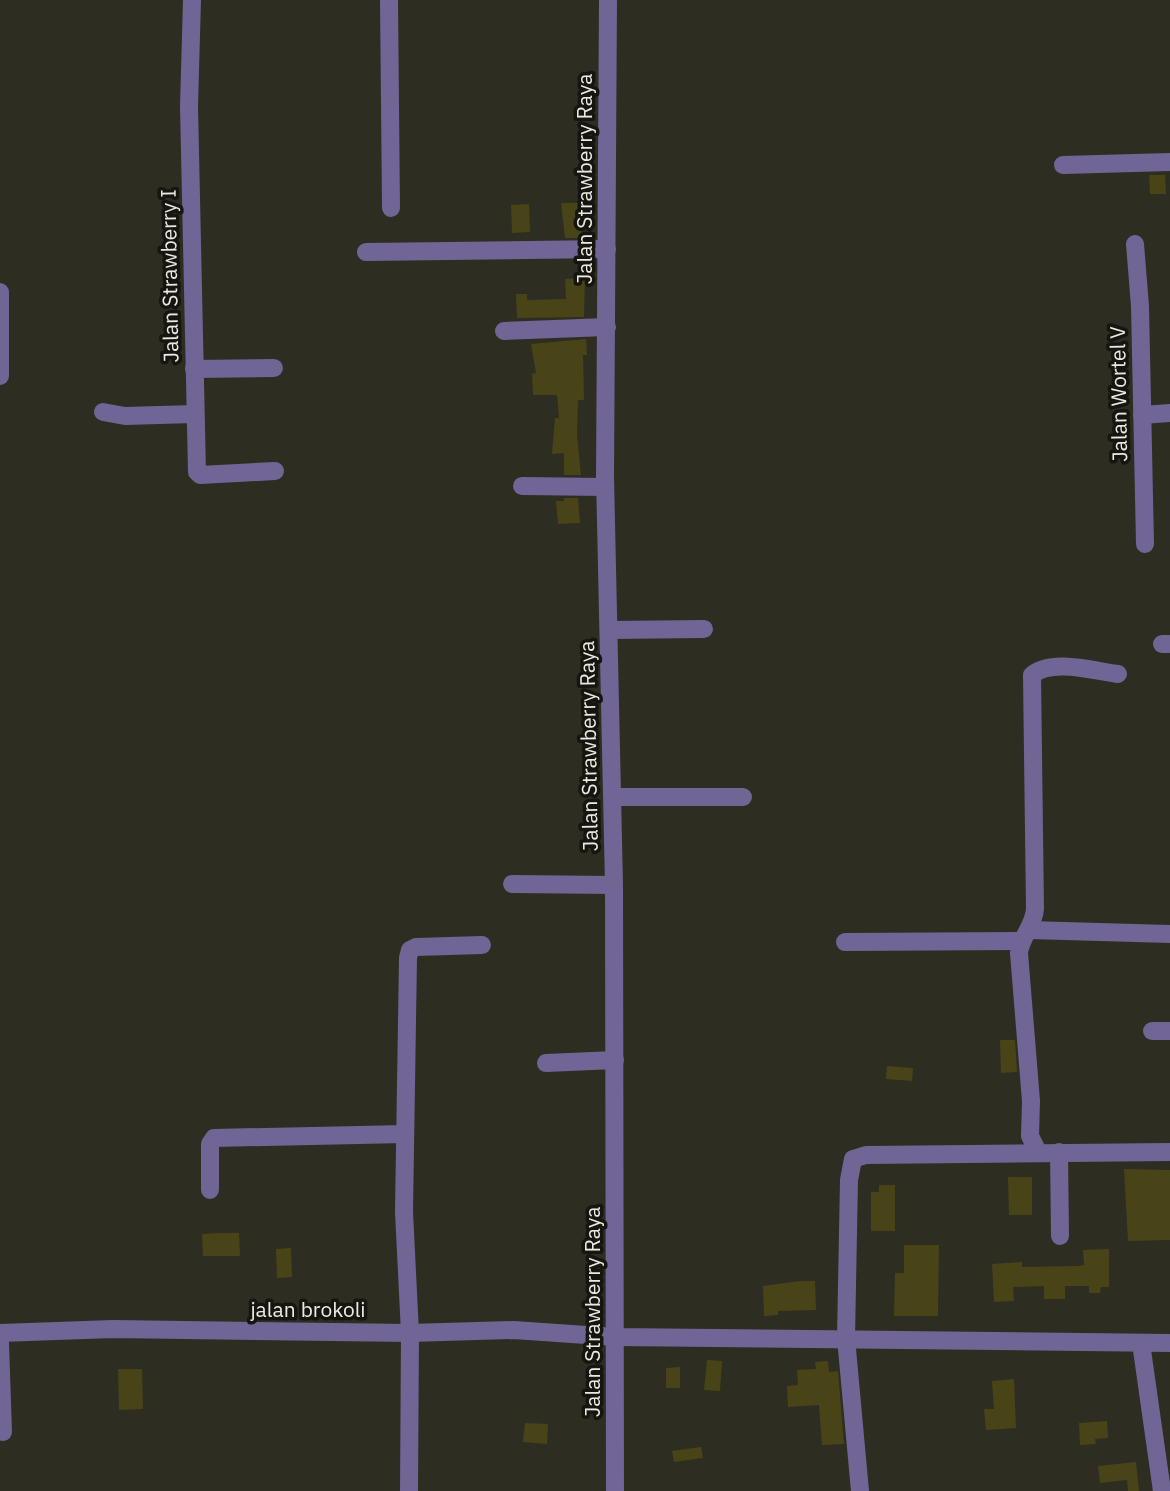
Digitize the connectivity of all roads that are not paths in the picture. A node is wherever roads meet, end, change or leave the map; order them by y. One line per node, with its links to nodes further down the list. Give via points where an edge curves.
1 (192, 0): 14 (street, Jalan Strawberry I, via 189,106)
2 (389, 0): 6 (street)
3 (608, 0): 8 (street, Jalan Strawberry Raya)
4 (1170, 162): 5 (street)
5 (1063, 165)
6 (391, 208)
7 (1135, 244): 19 (street, Jalan Wortel V)
8 (607, 249): 9 (street); 11 (street, Jalan Strawberry Raya)
9 (366, 252)
10 (0, 292): 15 (street)
11 (607, 327): 12 (street); 22 (street, Jalan Strawberry Raya)
12 (504, 331)
13 (274, 368): 14 (street)
14 (194, 369): 18 (street, Jalan Strawberry I)
15 (0, 376)
16 (103, 412): 18 (street, via 125,416)
17 (1170, 413): 19 (street)
18 (194, 414): 20 (street, Jalan Strawberry I, via 195,461 200,475)
19 (1142, 415): 23 (street, Jalan Wortel V)
20 (275, 471)
21 (522, 486): 22 (street)
22 (605, 487): 25 (street, Jalan Strawberry Raya)
23 (1145, 544)
24 (704, 629): 25 (street)
25 (609, 630): 27 (street, Jalan Strawberry Raya)
26 (1118, 674): 32 (street, via 1042,668 1032,675 1035,909)
27 (613, 797): 28 (street); 30 (street, Jalan Strawberry Raya)
28 (743, 797)
29 (512, 884): 30 (street)
30 (614, 885): 37 (street, Jalan Strawberry Raya)
31 (1170, 934): 32 (street)
32 (1025, 936): 33 (street); 40 (street, via 1030,1136)
33 (845, 942)
34 (482, 945): 39 (street, via 410,950)
35 (1152, 1031): 36 (street)
36 (1170, 1031)
37 (615, 1060): 38 (street); 47 (street, Jalan Strawberry Raya)
38 (546, 1063)
39 (405, 1134): 43 (street, via 214,1138); 46 (street)
40 (1038, 1152): 41 (street); 48 (street, via 866,1155 853,1159)
41 (1059, 1152): 42 (street); 44 (street)
42 (1170, 1152)
43 (210, 1190)
44 (1060, 1236)
45 (0, 1333): 46 (street, jalan brokoli, via 113,1329)
46 (410, 1333): 47 (street, jalan brokoli, via 514,1330); 53 (street)
47 (615, 1337): 48 (street, jalan brokoli); 54 (street, Jalan Strawberry Raya)
48 (846, 1338): 50 (street, jalan brokoli); 55 (street)
49 (0, 1343): 52 (street)
50 (1141, 1343): 51 (street, jalan brokoli); 56 (street)
51 (1170, 1343)
52 (3, 1433)
53 (409, 1491)
54 (615, 1491)
55 (860, 1491)
56 (1162, 1491)

